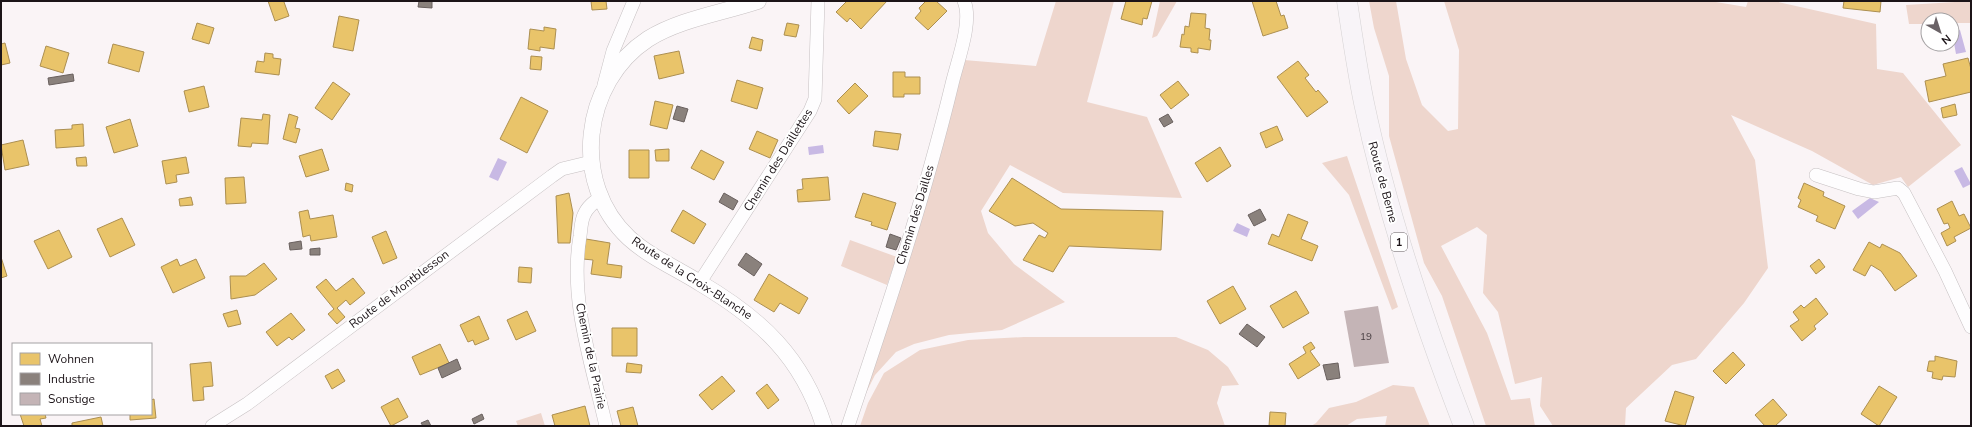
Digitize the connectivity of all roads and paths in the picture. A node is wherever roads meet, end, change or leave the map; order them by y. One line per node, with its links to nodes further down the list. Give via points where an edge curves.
1 (634, 1): 6 (street, via 613,51)
2 (758, 1): 6 (street, Route de la Croix-Blanche, via 671,27 648,40 622,62)
3 (818, 1): 10 (street, Chemin des Daillettes, via 815,99 810,111)
4 (964, 1): 15 (street, Chemin des Dailles, via 964,38 944,119 883,322)
5 (1347, 1): 16 (main road, Route de Berne / 1, via 1364,102 1385,193 1416,297)
6 (603, 90): 7 (street, Route de la Croix-Blanche, via 594,116)
7 (591, 162): 9 (street, Route de la Croix-Blanche); 12 (street, Route de Montblesson, via 562,169 247,404)
8 (1816, 175): 11 (street, via 1859,189 1874,192 1898,188 1904,193 1946,271)
9 (601, 197): 10 (street, Route de la Croix-Blanche, via 616,224 636,244 655,258); 13 (street, Chemin de la Prairie, via 593,202 583,215 578,246 577,282 581,322)
10 (700, 282): 14 (street, Route de la Croix-Blanche, via 752,317 775,339 803,375)
11 (1971, 327)
12 (212, 426)
13 (606, 426)
14 (824, 426)
15 (848, 426)
16 (1464, 426)

